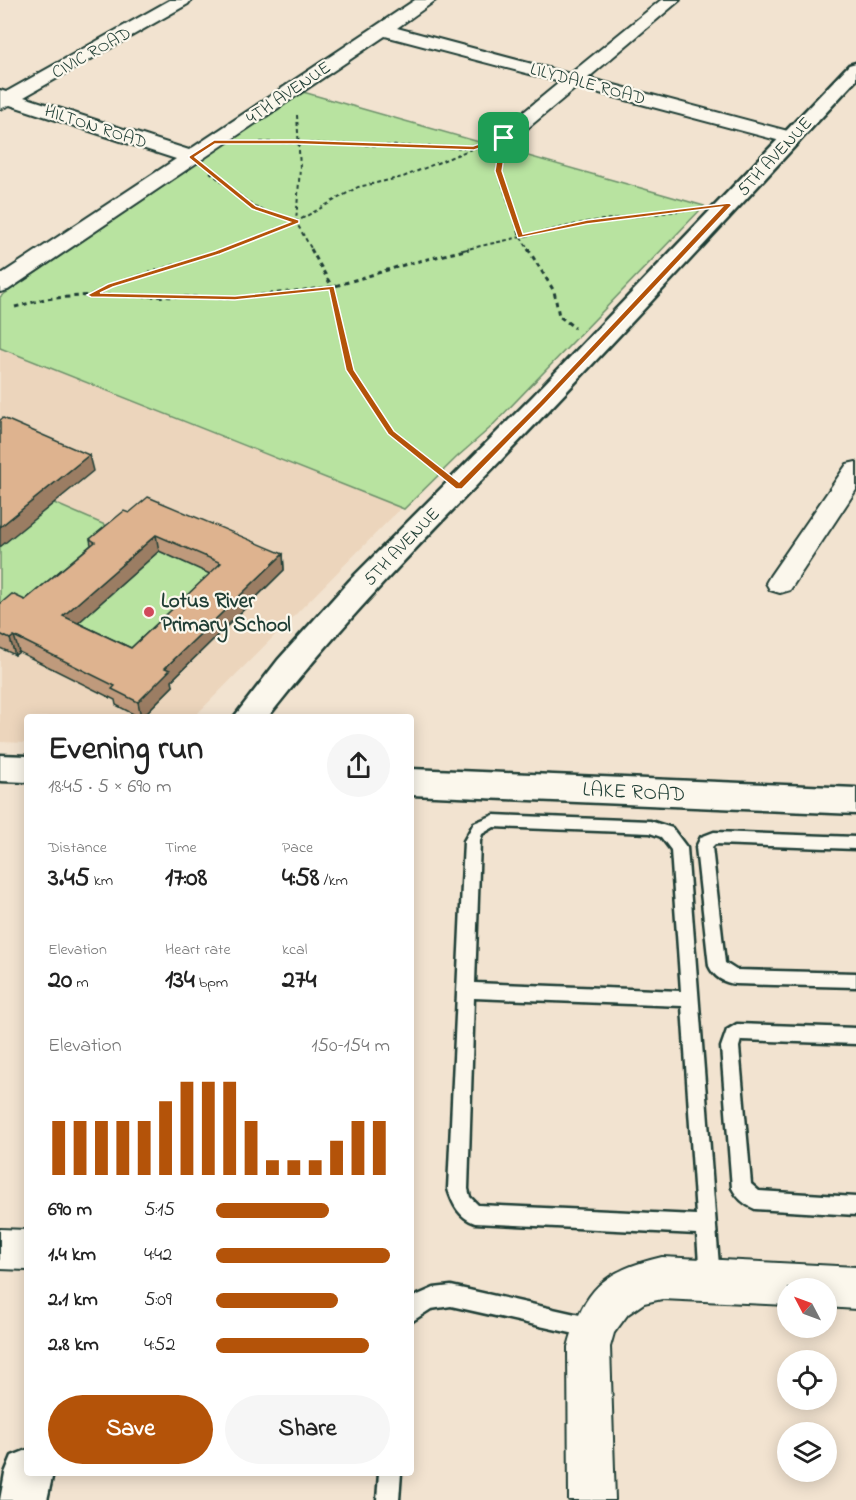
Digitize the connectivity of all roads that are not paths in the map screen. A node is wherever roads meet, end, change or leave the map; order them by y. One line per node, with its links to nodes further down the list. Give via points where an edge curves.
1 (182, 0): 7 (street, CIVIC ROAD)
2 (427, 0): 4 (street, 4TH AVENUE)
3 (671, 0): 6 (street)
4 (383, 30): 6 (street, LILYDALE ROAD); 10 (street, 4TH AVENUE)
5 (856, 69): 9 (main road, 5TH AVENUE)
6 (575, 80): 8 (street); 9 (street, LILYDALE ROAD)
7 (3, 99): 10 (street, HILTON ROAD)
8 (504, 138)
9 (792, 138): 14 (main road, 5TH AVENUE, via 333,617)
10 (191, 157): 11 (street, 4TH AVENUE)
11 (0, 285)
12 (856, 471): 13 (street)
13 (780, 583)
14 (252, 714)
15 (0, 768): 16 (main road)
16 (24, 769)
17 (414, 782): 18 (main road, LAKE ROAD)
18 (856, 801)
19 (856, 843): 20 (lane, via 714,838 704,847 717,966 721,970 736,977)
20 (856, 980)
21 (466, 990): 22 (lane); 22 (lane, via 472,836 481,826 494,821 650,827 666,832 679,848); 25 (lane, via 459,1189 466,1208 475,1214)
22 (689, 999): 25 (lane)
23 (856, 1036): 24 (lane, via 737,1032 730,1047 742,1188 755,1200)
24 (856, 1206)
25 (706, 1225): 28 (lane)
26 (0, 1249): 27 (street)
27 (24, 1250)
28 (710, 1280): 29 (street); 31 (street, via 642,1281 609,1302)
29 (856, 1288)
30 (414, 1309): 31 (lane, via 437,1296 451,1296)
31 (593, 1328): 36 (street, via 589,1347)
32 (28, 1476): 34 (main road)
33 (390, 1476): 35 (lane)
34 (23, 1500)
35 (388, 1500)
36 (592, 1500)

